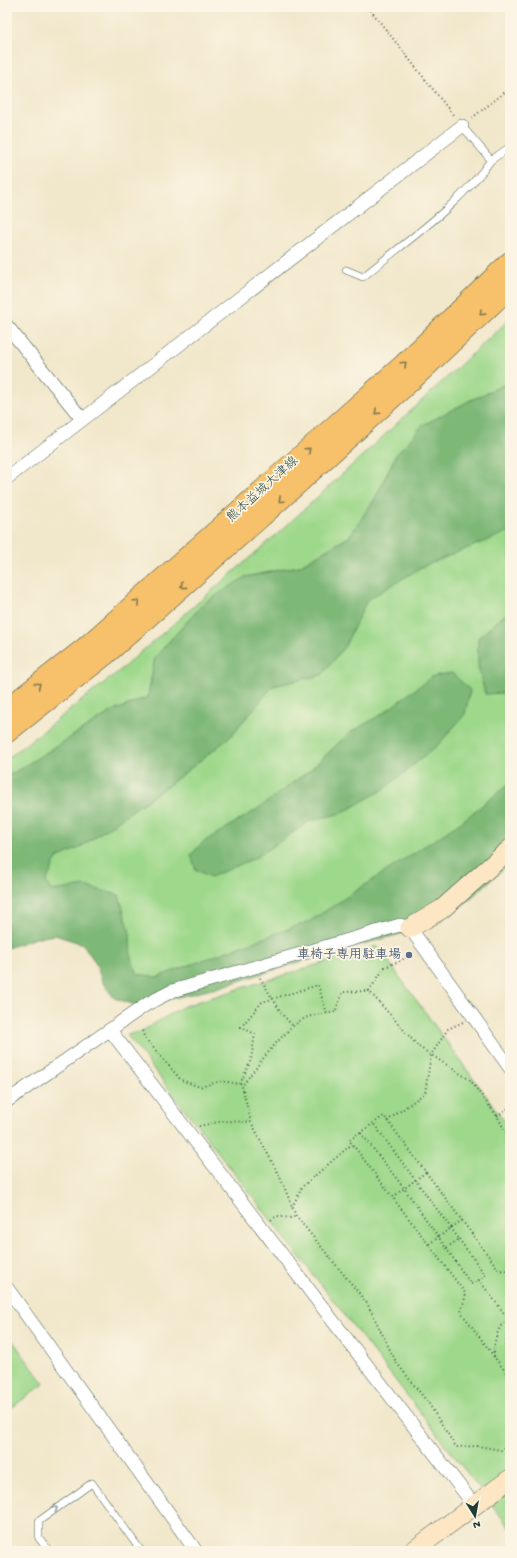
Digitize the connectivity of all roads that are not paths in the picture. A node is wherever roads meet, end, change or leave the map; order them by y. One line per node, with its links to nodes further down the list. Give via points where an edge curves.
1 (462, 126): 3 (lane); 8 (street)
2 (510, 147): 3 (lane)
3 (491, 160): 5 (lane, via 480,177 458,198 363,277)
4 (510, 262): 10 (main road, 熊本益城大津線, one-way to 4, via 86,648 402,366)
5 (346, 270)
6 (510, 287): 11 (main road, 熊本益城大津線, one-way to 11, via 272,508 106,654)
7 (7, 326): 8 (street)
8 (82, 419): 9 (street)
9 (7, 478)
10 (7, 710)
11 (7, 732)
12 (510, 849): 13 (street, via 442,909)
13 (410, 928): 14 (street, via 400,925 172,991 147,1004); 15 (street)
14 (110, 1030): 16 (street); 19 (street)
15 (510, 1068)
16 (7, 1101)
17 (7, 1288): 22 (street)
18 (510, 1479): 19 (street)
19 (474, 1505): 23 (street)
20 (49, 1551): 21 (lane, one-way to 21, via 39,1538 39,1520 92,1484)
21 (141, 1551)
22 (196, 1551)
23 (413, 1551)

